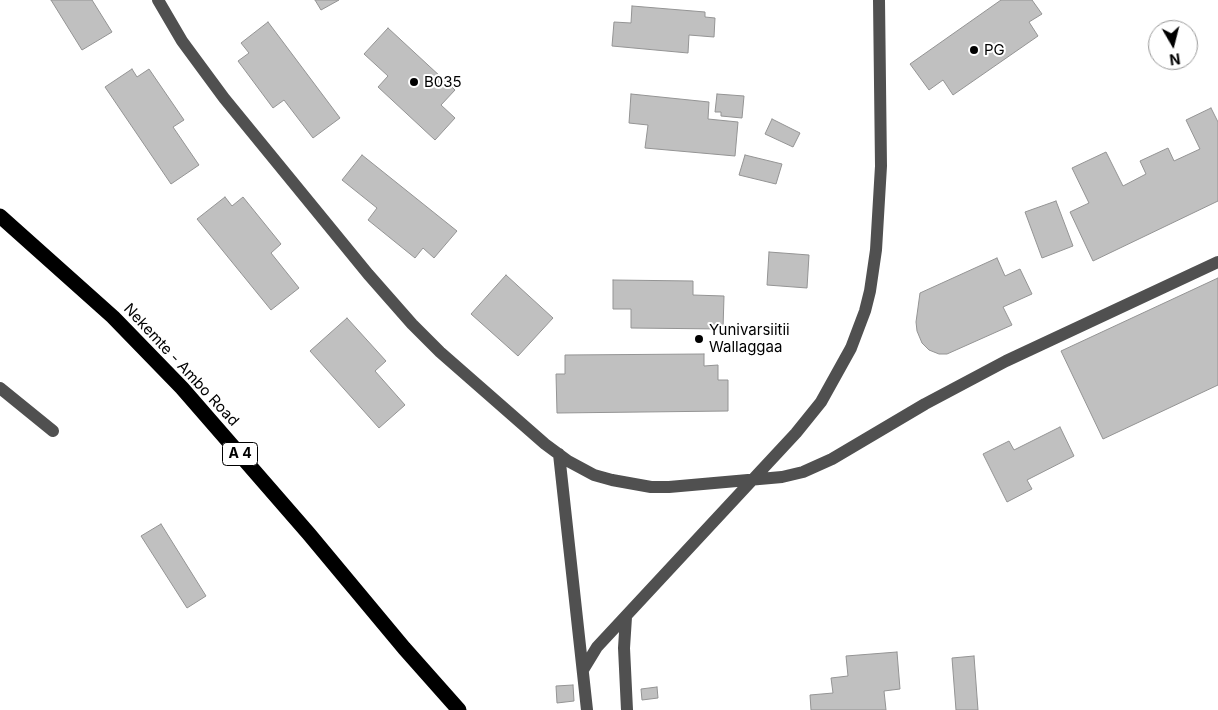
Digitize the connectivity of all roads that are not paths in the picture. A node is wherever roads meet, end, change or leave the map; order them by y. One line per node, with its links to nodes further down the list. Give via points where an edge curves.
1 (158, 0): 7 (street, via 182,42 224,98 394,304 440,352)
2 (879, 0): 8 (street, via 881,166 873,275 865,311 851,348 821,402)
3 (0, 216): 11 (highway, Nekemte - Ambo Road / A 4, via 113,318 182,388)
4 (1218, 262): 8 (street, via 1006,361 818,466 782,477)
5 (0, 388): 6 (street)
6 (52, 431)
7 (559, 454): 8 (street, via 594,475 632,485 669,487); 10 (street)
8 (754, 480): 9 (street)
9 (626, 617): 10 (street, via 598,646); 13 (street)
10 (583, 670): 12 (street)
11 (459, 710)
12 (587, 710)
13 (627, 710)

